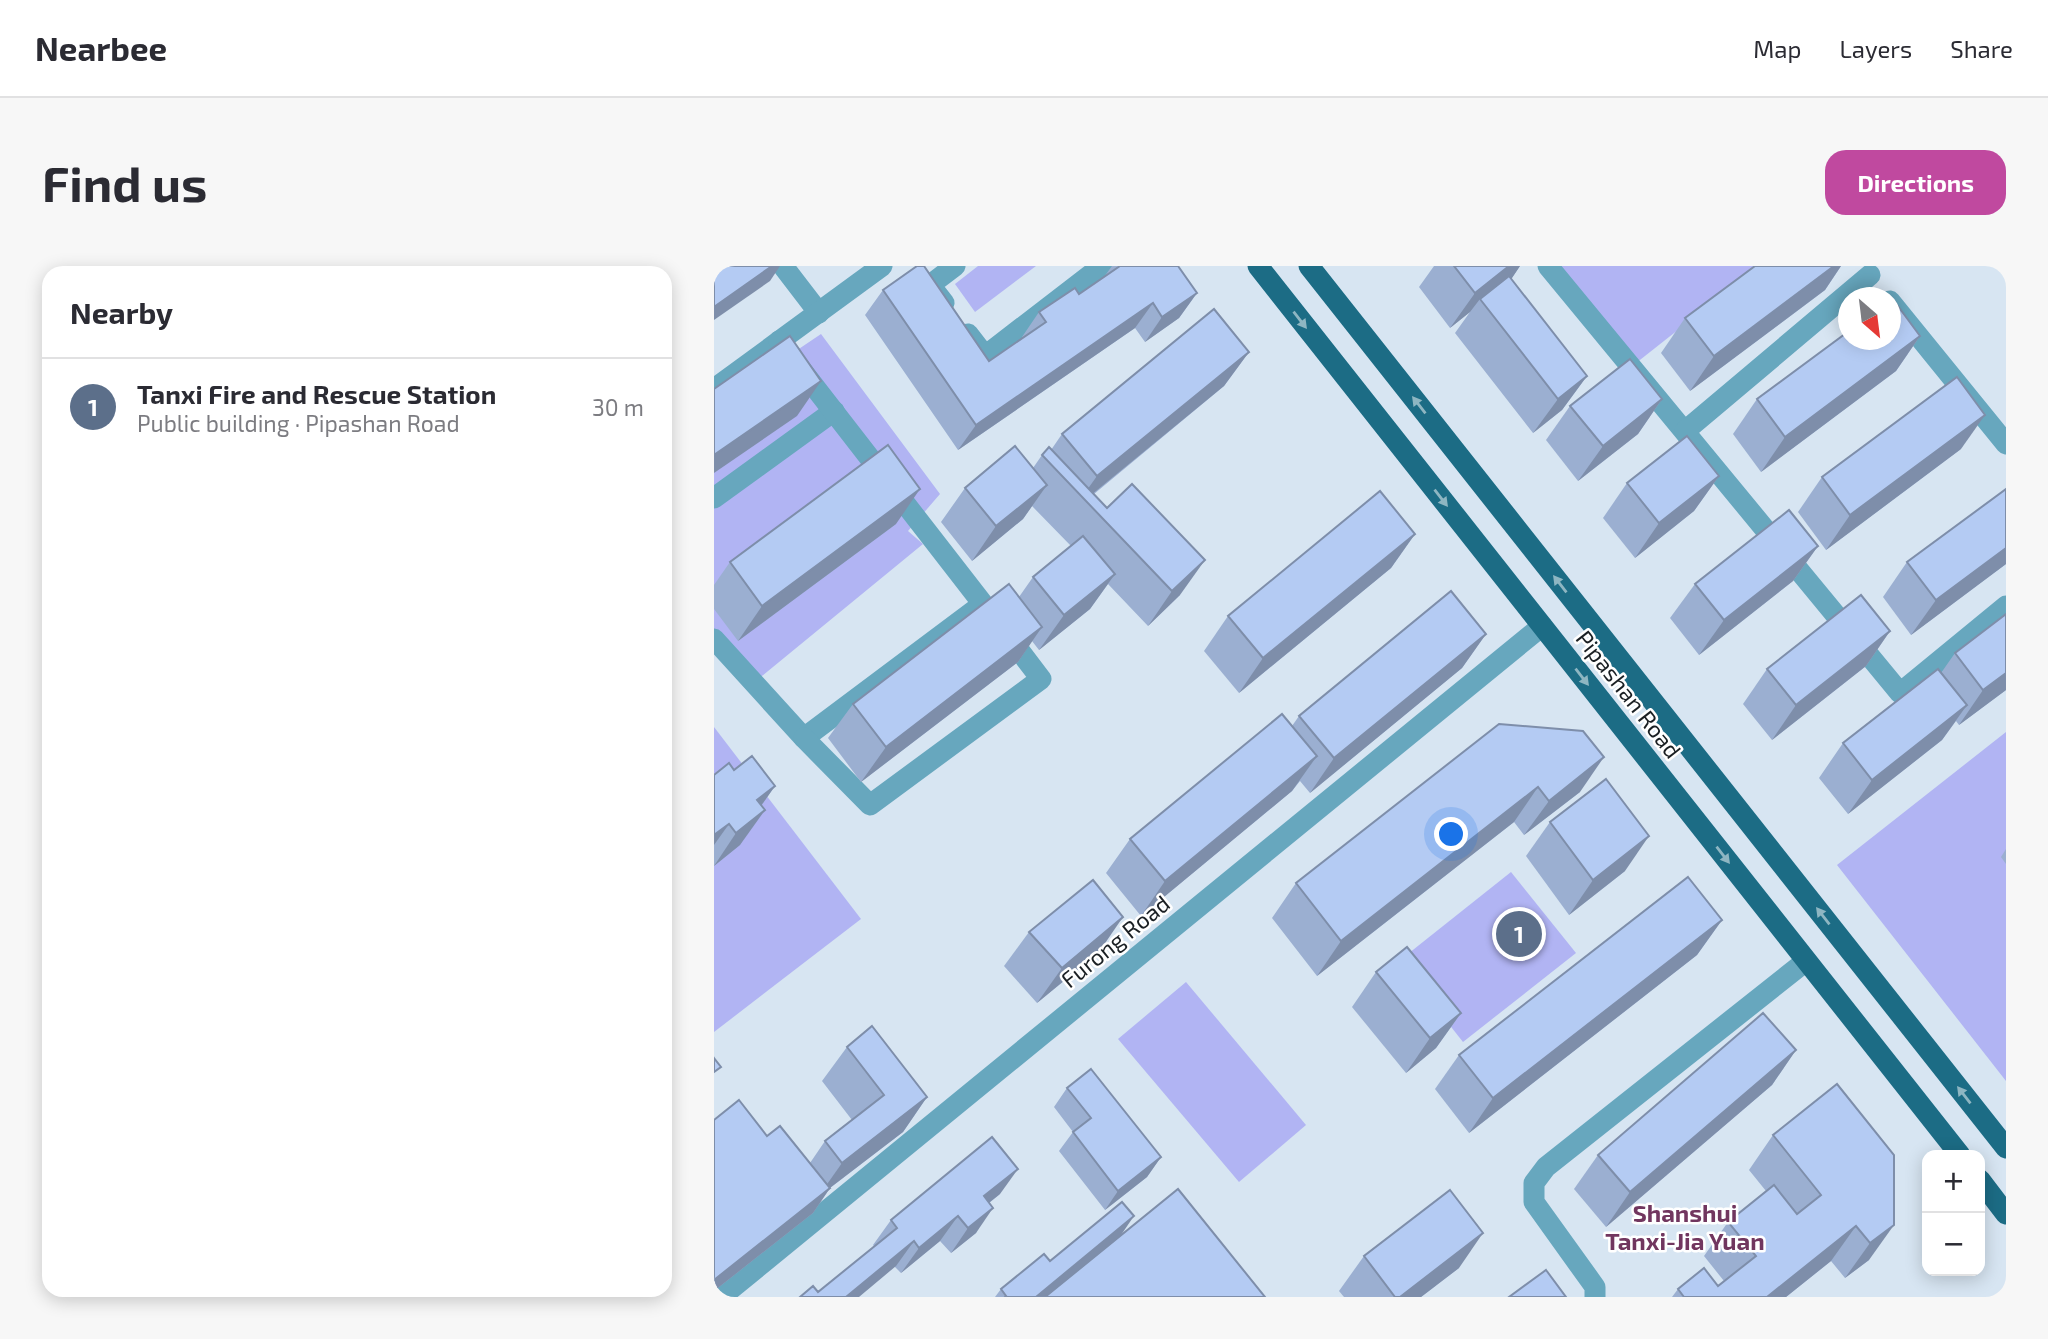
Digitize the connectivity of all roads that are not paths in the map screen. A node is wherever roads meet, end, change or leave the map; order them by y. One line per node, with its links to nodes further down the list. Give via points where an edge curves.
1 (783, 266): 10 (street)
2 (882, 266): 10 (street)
3 (955, 266): 4 (street, via 930,285 985,356)
4 (1102, 266)
5 (1258, 266): 20 (main road, Pipashan Road, one-way to 20)
6 (1309, 266): 24 (main road, Pipashan Road, one-way to 6)
7 (1548, 266): 15 (street)
8 (1866, 270): 9 (street); 15 (street)
9 (1879, 287)
10 (819, 313): 12 (street)
11 (1901, 314): 16 (street)
12 (779, 341): 13 (street); 14 (street)
13 (714, 389)
14 (834, 411): 17 (street); 18 (street)
15 (1685, 431): 19 (street, via 1900,693)
16 (2006, 444)
17 (714, 499)
18 (983, 604): 22 (street); 22 (street, via 1041,679 870,805)
19 (2006, 606)
20 (1542, 626): 23 (main road, Pipashan Road, one-way to 23); 28 (street, Furong Road)
21 (714, 639): 22 (street)
22 (804, 738)
23 (1806, 961): 25 (main road, Pipashan Road); 29 (street, via 1546,1167 1535,1183 1534,1202 1595,1287)
24 (2006, 1148)
25 (1956, 1150)
26 (1985, 1187): 27 (main road)
27 (2006, 1214)
28 (721, 1297)
29 (1595, 1297)

